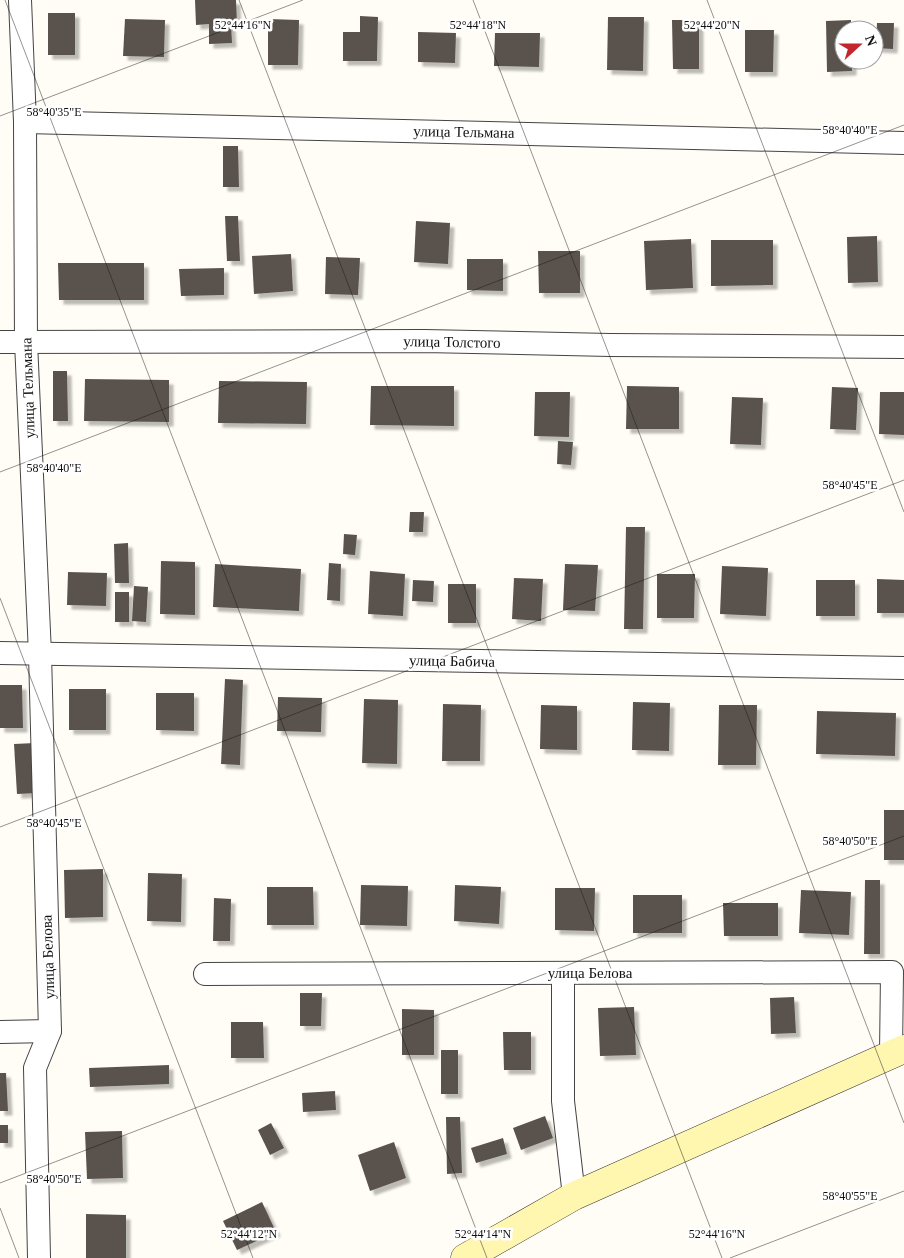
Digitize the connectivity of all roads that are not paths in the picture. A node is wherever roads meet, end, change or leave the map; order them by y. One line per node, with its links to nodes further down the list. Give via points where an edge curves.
1 (20, 0): 2 (street, улица Тельмана)
2 (25, 122): 3 (street, улица Тельмана); 5 (street, улица Тельмана)
3 (904, 143)
4 (0, 342): 5 (street, улица Толстого)
5 (26, 342): 6 (street, улица Толстого, via 424,341); 8 (street, улица Тельмана)
6 (904, 347)
7 (0, 653): 8 (street, улица Бабича)
8 (40, 654): 9 (street, улица Бабича); 12 (street, улица Белова)
9 (904, 668)
10 (564, 973): 11 (street, улица Белова); 14 (street, улица Белова, via 892,972); 15 (street, via 563,1101)
11 (206, 974)
12 (50, 1031): 13 (street); 16 (street, улица Белова, via 35,1068)
13 (0, 1032)
14 (898, 1052): 15 (main road, улица Белова)
15 (574, 1196): 17 (main road, улица Белова)
16 (39, 1258)
17 (465, 1258)

